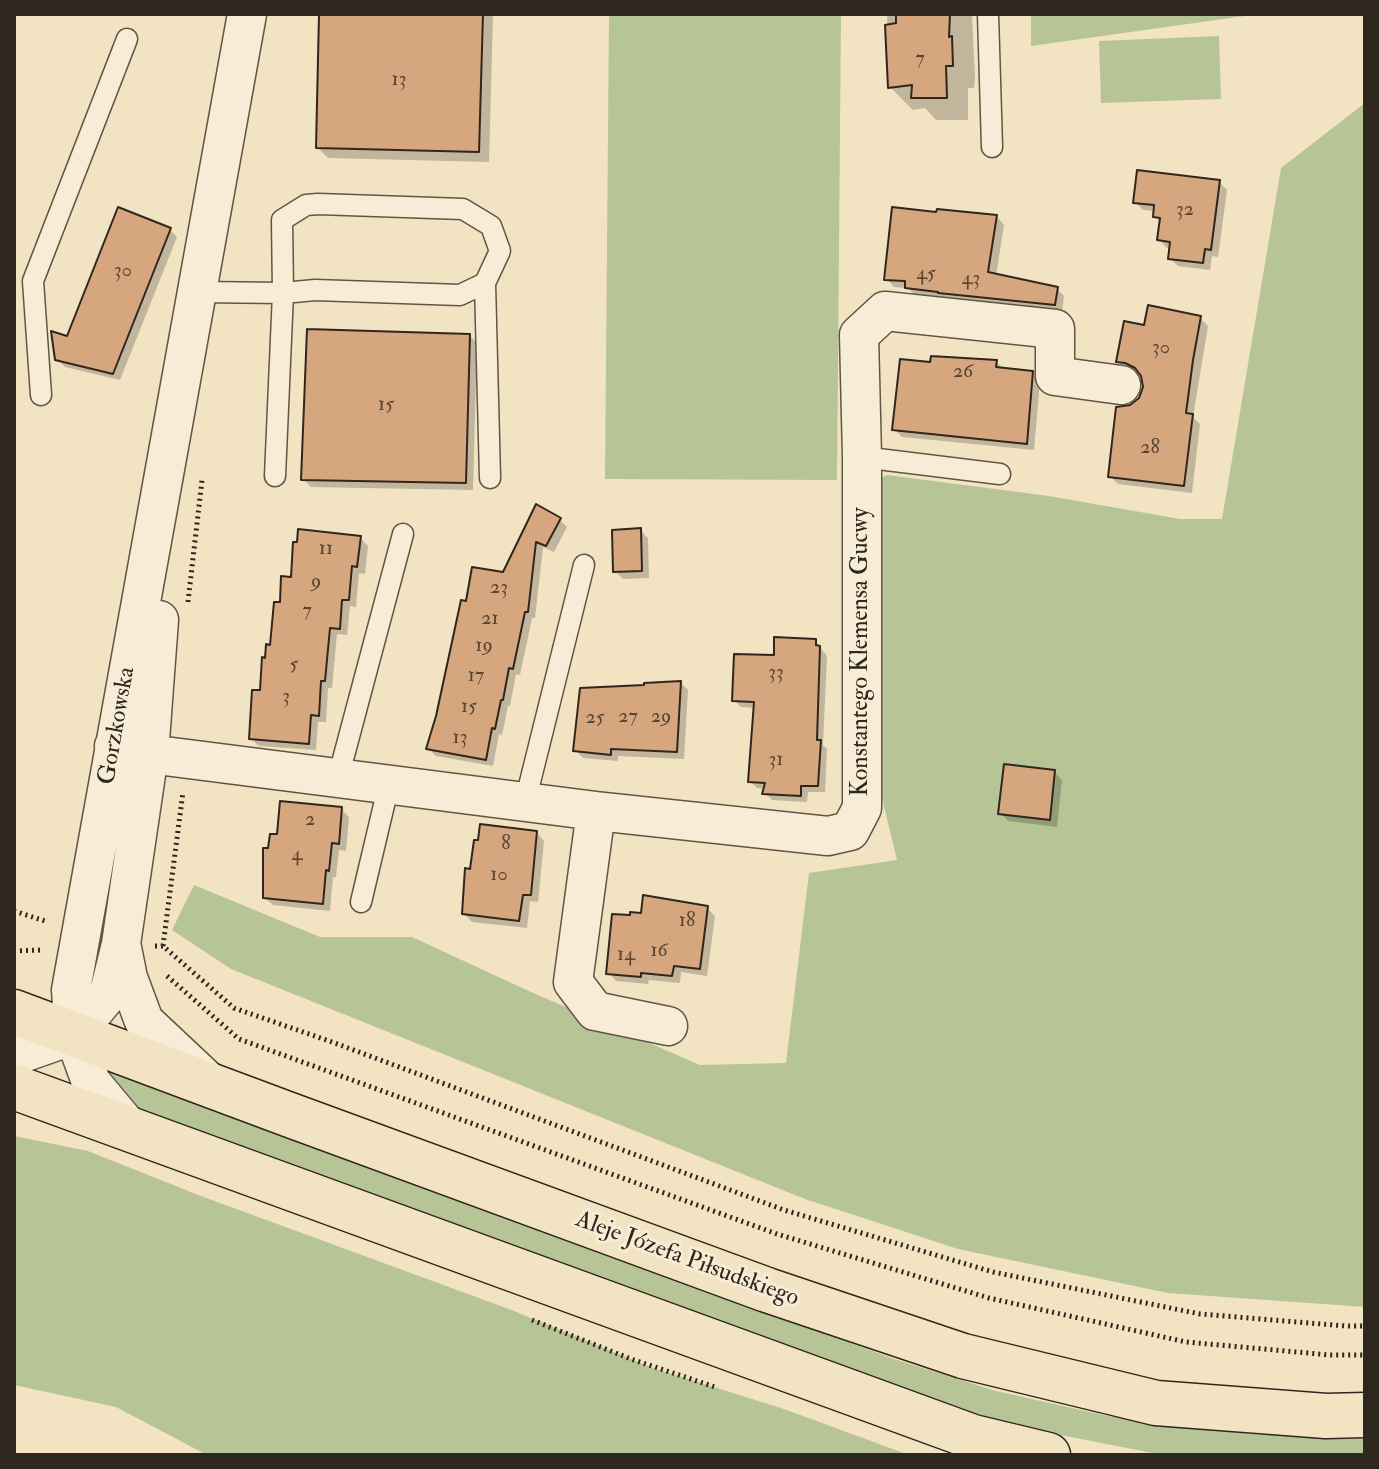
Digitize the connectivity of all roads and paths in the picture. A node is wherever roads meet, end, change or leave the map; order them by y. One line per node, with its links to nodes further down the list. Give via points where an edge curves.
1 (247, 14): 6 (street, Gorzkowska)
2 (988, 14): 4 (lane)
3 (127, 39): 9 (lane, via 33,281)
4 (992, 147)
5 (485, 283): 7 (lane, via 460,295); 7 (lane, via 500,251 491,226 463,209 318,204 282,220); 13 (lane)
6 (198, 292): 7 (lane); 18 (street, Gorzkowska)
7 (283, 293): 12 (lane)
8 (1121, 385): 10 (street, Konstantego Klemensa Gucwy, via 1055,376 1055,329 885,311 859,335)
9 (41, 395)
10 (862, 457): 11 (lane); 23 (street, Konstantego Klemensa Gucwy, via 862,808 850,831 828,836)
11 (1000, 474)
12 (275, 476)
13 (490, 478)
14 (202, 480): 17 (path)
15 (403, 534): 20 (lane)
16 (584, 565): 22 (lane)
17 (187, 606)
18 (132, 750): 19 (street, Konstantego Klemensa Gucwy); 25 (street, Gorzkowska); 27 (street, Gorzkowska)
19 (188, 759): 20 (street, Konstantego Klemensa Gucwy); 34 (path, via 163,946 234,1008 784,1210 978,1267 1200,1314)
20 (338, 778): 21 (street, Konstantego Klemensa Gucwy)
21 (389, 784): 22 (street, Konstantego Klemensa Gucwy); 24 (lane)
22 (525, 802): 23 (street, Konstantego Klemensa Gucwy)
23 (596, 811): 28 (street, via 573,982 595,1011)
24 (361, 902)
25 (121, 944): 30 (street, Gorzkowska, via 109,993); 32 (street, Gorzkowska, via 144,1021)
26 (157, 968): 35 (path, via 239,1039 777,1234 989,1298 1186,1342)
27 (71, 990): 29 (street, Aleje Józefa Piłsudskiego); 30 (street, Gorzkowska)
28 (668, 1026)
29 (19, 1028): 30 (main road, Aleje Józefa Piłsudskiego)
30 (74, 1035): 32 (main road, Aleje Józefa Piłsudskiego); 33 (street, Gorzkowska, via 91,1082)
31 (14, 1087): 33 (main road)
32 (215, 1087): 36 (main road, Aleje Józefa Piłsudskiego, via 767,1290 963,1356 1156,1403)
33 (131, 1130): 37 (main road, via 973,1437)
34 (1365, 1326)
35 (1365, 1355)
36 (1365, 1415)
37 (1048, 1455)

